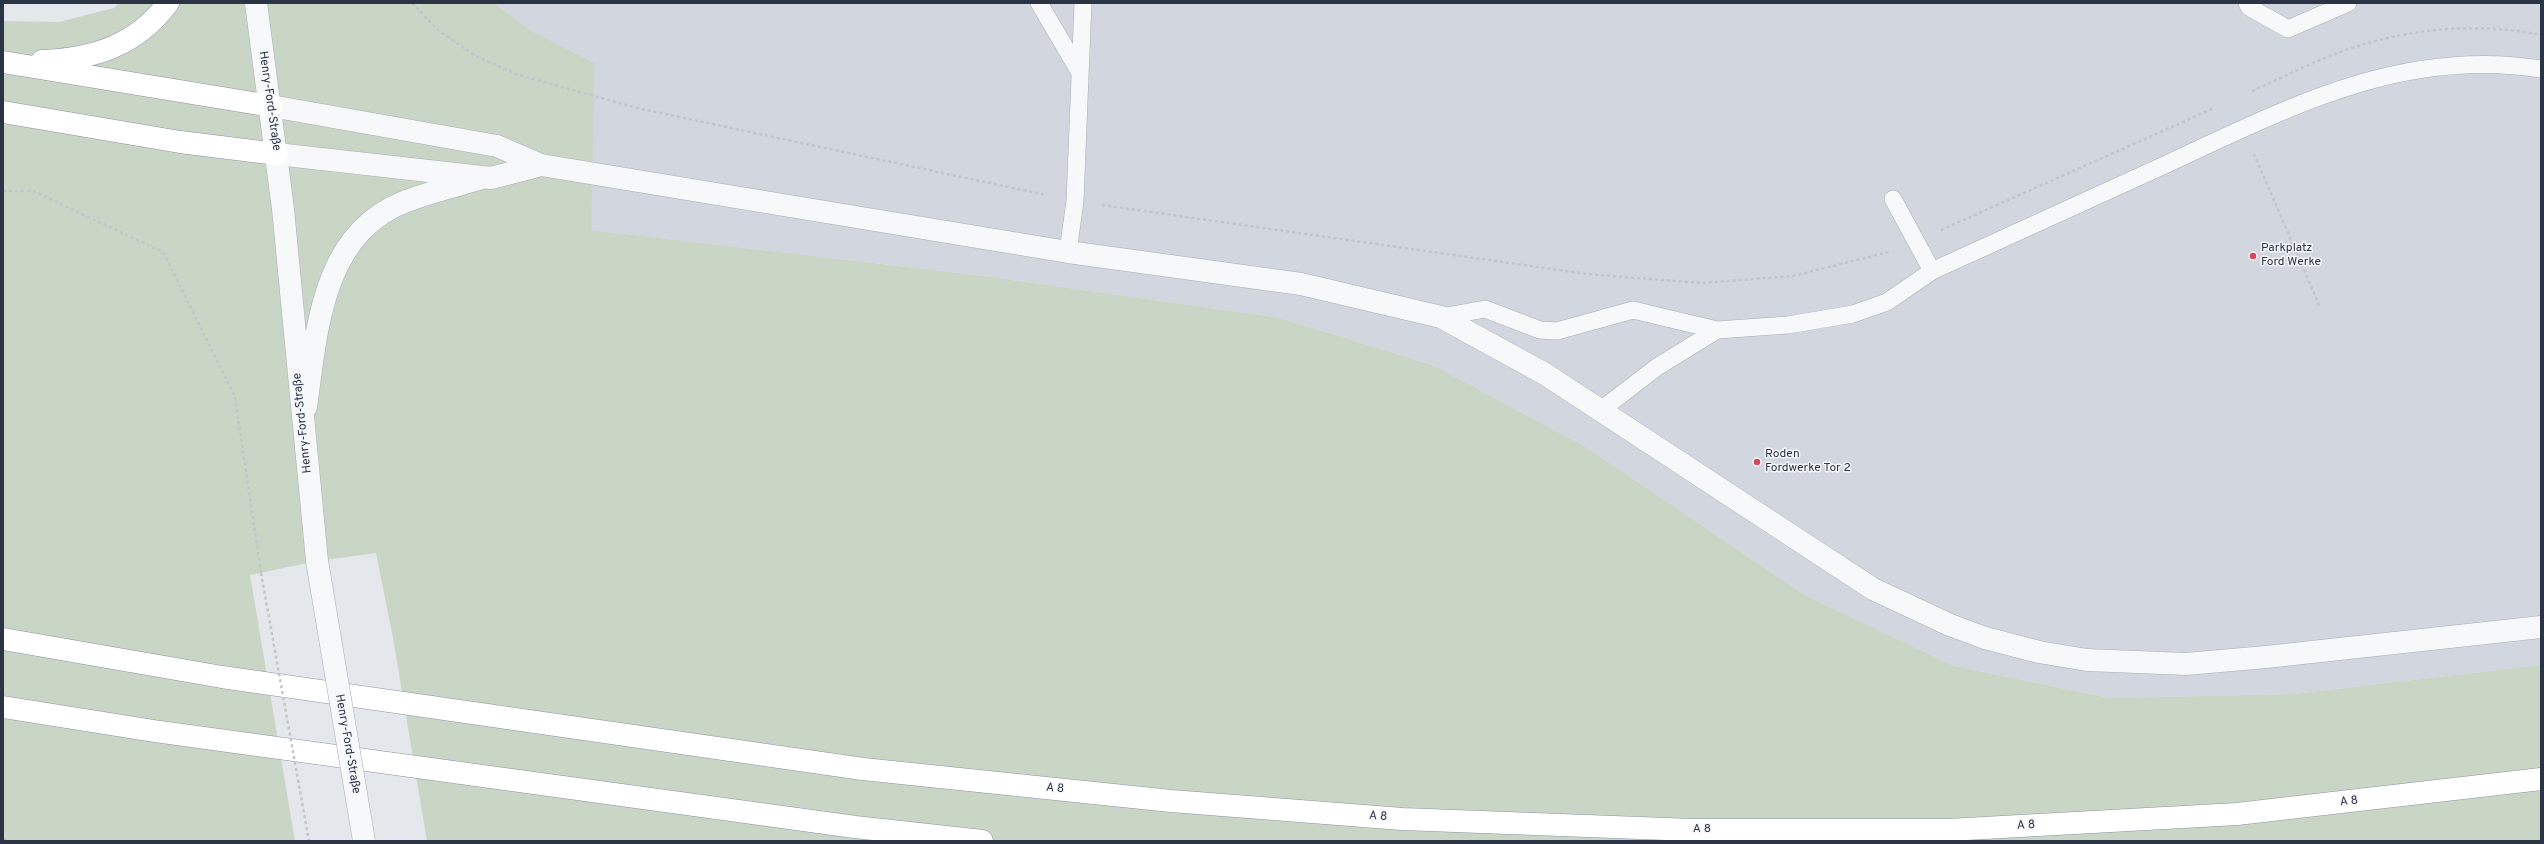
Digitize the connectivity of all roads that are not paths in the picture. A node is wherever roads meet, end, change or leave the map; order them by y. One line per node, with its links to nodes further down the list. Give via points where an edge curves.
1 (168, 3): 7 (highway, via 143,29 109,51 52,61)
2 (256, 3): 10 (street, Henry-Ford-Straße)
3 (1039, 3): 9 (lane)
4 (1083, 3): 9 (lane)
5 (2246, 3): 6 (lane, via 2288,29)
6 (2348, 3)
7 (5, 62): 10 (highway)
8 (2541, 70): 17 (lane, via 2480,64 2396,72 2355,84 2242,129)
9 (1079, 71): 16 (lane, via 1075,201)
10 (271, 106): 12 (street, Henry-Ford-Straße); 13 (street, via 496,146)
11 (3, 112): 12 (highway, via 180,142)
12 (277, 154): 14 (street); 21 (street, Henry-Ford-Straße)
13 (541, 165): 14 (street); 16 (street)
14 (482, 178): 21 (street, via 404,202 379,215 346,249 334,270 318,322)
15 (1893, 199): 17 (lane)
16 (1068, 252): 18 (street, via 1302,284)
17 (1932, 271): 19 (lane, via 1887,302 1853,314 1788,325)
18 (1441, 317): 19 (lane, via 1485,309 1540,330 1557,331 1634,310); 20 (street, via 1545,374)
19 (1717, 330): 20 (lane, via 1657,367)
20 (1601, 410): 22 (street, via 1873,589 1950,625 1985,638 2039,652 2087,660 2186,664)
21 (303, 426): 26 (street, Henry-Ford-Straße, bridge, via 317,561)
22 (2541, 627)
23 (3, 639): 25 (highway, A 8 / A 8, via 230,678 862,769 1171,801 1402,818 1693,830 1948,830 2237,814)
24 (3, 707): 27 (highway, via 154,731 832,824)
25 (2541, 779)
26 (364, 841)
27 (982, 841)

